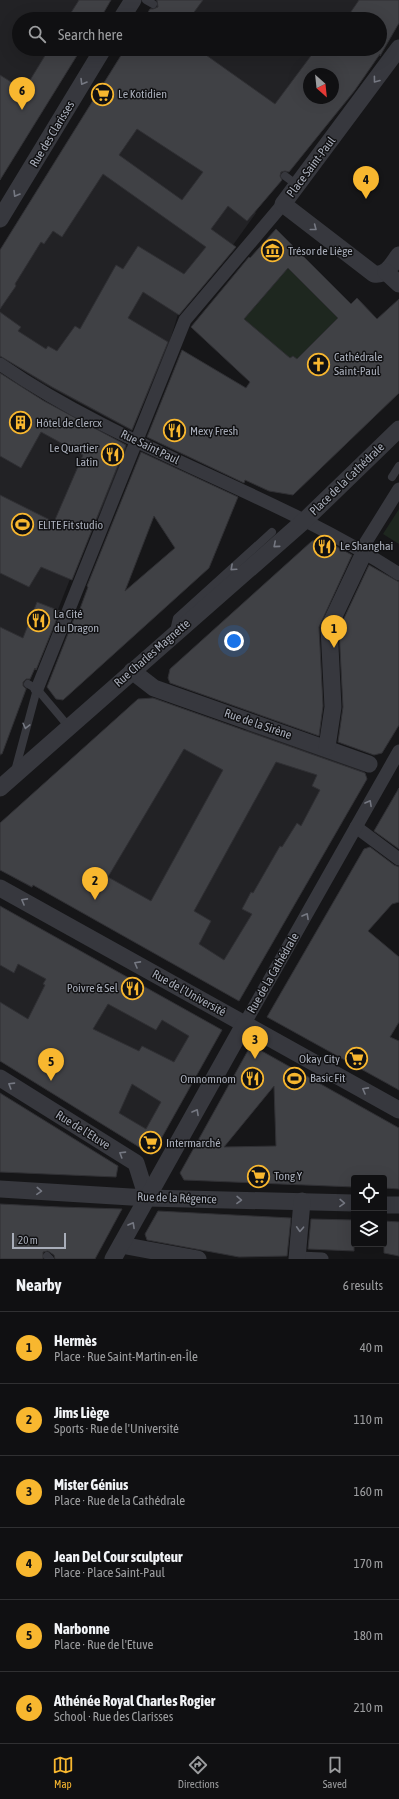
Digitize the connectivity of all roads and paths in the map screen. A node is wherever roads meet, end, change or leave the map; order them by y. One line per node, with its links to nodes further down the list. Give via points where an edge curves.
1 (133, 0): 2 (street)
2 (125, 12)
3 (399, 48): 5 (street, Place Saint-Paul, one-way to 5, via 291,181)
4 (99, 56): 6 (street, Rue des Clarisses, one-way to 6)
5 (283, 204): 8 (street, Place Saint-Paul, one-way to 8, via 374,274 381,275); 12 (street, via 185,320)
6 (0, 219)
7 (399, 255): 8 (street)
8 (386, 272): 9 (street)
9 (399, 284)
10 (0, 364): 12 (street, Rue Saint Paul, via 27,383)
11 (399, 429): 16 (street, Place de la Cathédrale)
12 (136, 441): 16 (street, Rue Saint Paul); 22 (street, via 77,586)
13 (399, 466): 14 (lane)
14 (392, 477)
15 (399, 489): 18 (street)
16 (305, 520): 18 (street, Place de la Cathédrale); 20 (street, Rue Charles Magnette, one-way to 20)
17 (272, 532): 20 (lane, one-way to 20, via 177,618)
18 (362, 553): 19 (street, Place de la Cathédrale); 24 (street, via 329,627 333,707)
19 (399, 574)
20 (174, 634): 21 (street, Rue Charles Magnette)
21 (132, 671): 23 (street, Rue Charles Magnette); 24 (street, Rue de la Sirène, via 154,688)
22 (32, 687): 23 (lane); 28 (lane, one-way to 28)
23 (69, 726): 28 (street, Rue Charles Magnette)
24 (327, 747): 26 (street, Rue de la Sirène)
25 (399, 751): 27 (street, Rue de la Cathédrale)
26 (369, 764): 27 (street, Rue de la Sirène)
27 (387, 771): 30 (street, Rue de la Cathédrale, one-way to 27)
28 (14, 775): 29 (street, Rue Charles Magnette)
29 (0, 788)
30 (356, 827): 31 (street); 33 (street, Rue de la Cathédrale, one-way to 30)
31 (399, 859)
32 (0, 888): 33 (street, Rue de l'Université, one-way to 32)
33 (245, 1023): 35 (street, Rue de l'Université, one-way to 33); 37 (street, Rue de la Cathédrale, one-way to 33)
34 (0, 1078): 37 (street, Rue de l'Etuve, one-way to 34, via 136,1163)
35 (399, 1110)
36 (0, 1188): 37 (street, Rue de la Régence, one-way to 37)
37 (148, 1198): 38 (street, Rue de la Régence, one-way to 38); 42 (street, Rue de la Cathédrale, one-way to 37)
38 (302, 1201): 39 (street, Rue de la Régence, one-way to 39); 43 (street, one-way to 43)
39 (351, 1204)
40 (387, 1205): 41 (street)
41 (399, 1205)
42 (117, 1252): 44 (street)
43 (298, 1258): 45 (street)
44 (198, 1259)
45 (322, 1259)

